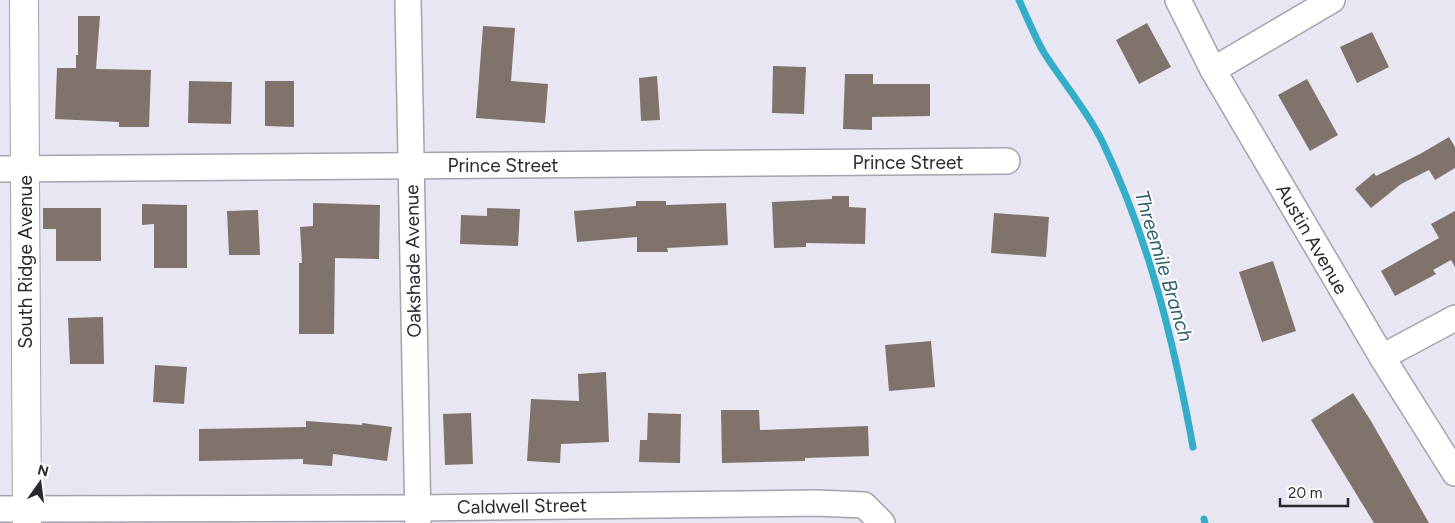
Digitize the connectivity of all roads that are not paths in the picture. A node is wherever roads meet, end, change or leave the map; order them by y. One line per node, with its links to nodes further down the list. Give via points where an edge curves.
1 (24, 0): 8 (street, South Ridge Avenue)
2 (408, 0): 7 (street, Oakshade Avenue)
3 (1178, 0): 5 (street, Austin Avenue)
4 (1332, 0): 5 (street)
5 (1213, 70): 10 (street, Austin Avenue)
6 (1007, 161): 7 (street, Prince Street)
7 (412, 166): 8 (street, Prince Street); 13 (street, Oakshade Avenue)
8 (12, 170): 14 (street, South Ridge Avenue)
9 (1455, 318): 10 (street)
10 (1382, 357): 11 (street, Austin Avenue)
11 (1455, 473)
12 (0, 509): 14 (street, Caldwell Street)
13 (418, 515): 15 (street, Caldwell Street); 16 (street, Caldwell Street, via 816,503 864,505)
14 (27, 516): 15 (street, Caldwell Street)
15 (142, 516)
16 (882, 523)

